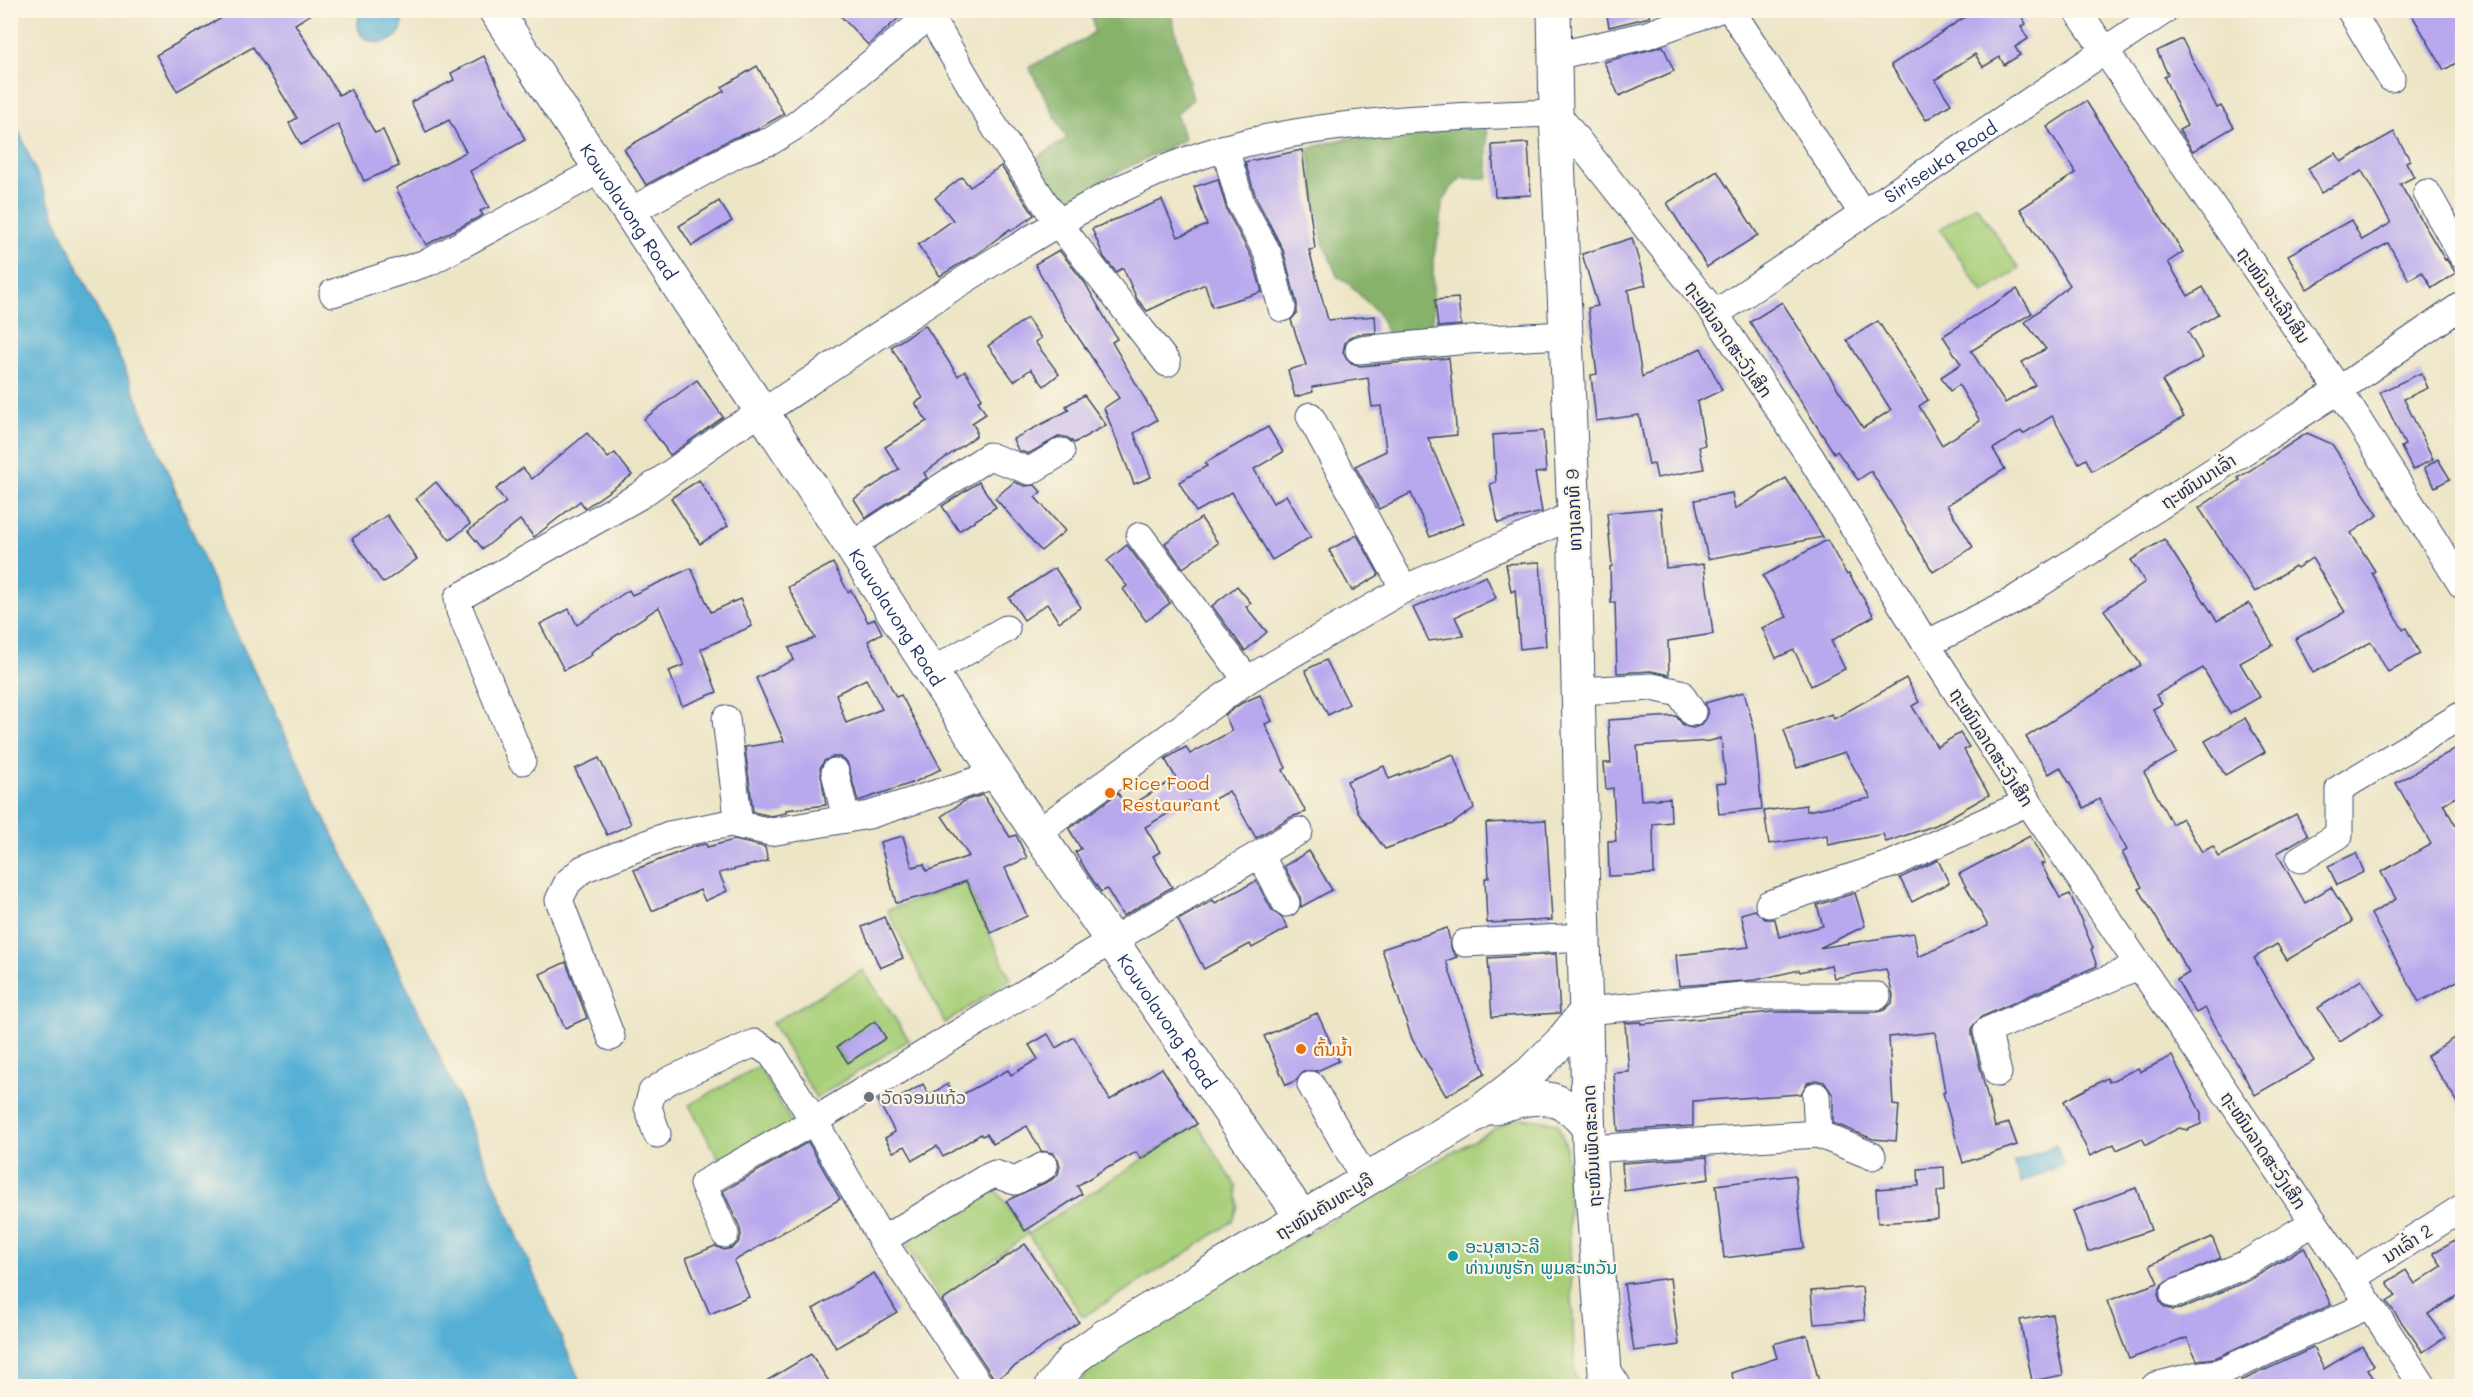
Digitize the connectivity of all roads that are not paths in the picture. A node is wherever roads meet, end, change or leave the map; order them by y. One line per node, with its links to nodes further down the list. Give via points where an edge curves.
1 (495, 10): 14 (main road, Kouvolavong Road)
2 (1554, 10): 10 (main road, ທາງເລກທີ 9)
3 (1717, 10): 10 (street, via 1647,35)
4 (1731, 10): 17 (street)
5 (2077, 10): 9 (street, ຖະໜົນຈະເລີນສິນ)
6 (2165, 10): 9 (street, Siriseuka Road)
7 (2350, 10): 11 (street)
8 (933, 13): 16 (street, via 795,126 771,141 740,152 704,157); 18 (street, via 996,129)
9 (2105, 51): 17 (street, Siriseuka Road); 27 (street, ຖະໜົນຈະເລີນສິນ)
10 (1555, 56): 12 (main road, ທາງເລກທີ 9)
11 (2391, 78)
12 (1556, 112): 13 (street, via 1412,118); 23 (street, ຖະໜົນລາດສະວົງເສິກ); 24 (main road, ທາງເລກທີ 9)
13 (1225, 148): 18 (street, via 1111,194); 22 (street, via 1241,204 1268,254)
14 (601, 169): 16 (main road, Kouvolavong Road); 20 (street, via 429,262)
15 (2427, 193): 19 (street)
16 (629, 212): 28 (main road, Kouvolavong Road)
17 (1863, 214): 23 (street, Siriseuka Road)
18 (1058, 223): 26 (street); 28 (street)
19 (2463, 255)
20 (333, 293)
21 (2463, 305): 27 (street, ຖະໜົນນາເລົ່າ)
22 (1282, 308)
23 (1715, 314): 37 (street, ຖະໜົນລາດສະວົງເສິກ, via 1811,458)
24 (1565, 335): 25 (street); 31 (main road, ທາງເລກທີ 9)
25 (1359, 350)
26 (1167, 363)
27 (2339, 390): 34 (street, ຖະໜົນຈະເລີນສິນ); 37 (street, ຖະໜົນນາເລົ່າ, via 2011,602)
28 (762, 413): 33 (main road, Kouvolavong Road); 44 (street, via 639,496 458,598)
29 (1310, 416): 35 (street)
30 (1061, 452): 33 (street, via 1030,471 988,456)
31 (1574, 515): 35 (street); 40 (main road, ທາງເລກທີ 9)
32 (1140, 536): 39 (street)
33 (851, 546): 38 (main road, Kouvolavong Road)
34 (2463, 585)
35 (1404, 589): 39 (street)
36 (1006, 629): 38 (street)
37 (1926, 644): 47 (street, ຖະໜົນລາດສະວົງເສິກ)
38 (932, 671): 46 (main road, Kouvolavong Road)
39 (1247, 680): 51 (street)
40 (1578, 691): 41 (street, via 1652,687 1680,693); 56 (main road, ທາງເລກທີ 9)
41 (1692, 712)
42 (2463, 715): 53 (street, via 2339,789 2339,836)
43 (726, 719): 49 (street)
44 (522, 761)
45 (836, 772): 48 (street)
46 (997, 774): 48 (street); 51 (main road, Kouvolavong Road)
47 (2028, 802): 55 (street, via 1892,864); 59 (street, ຖະໜົນລາດສະວົງເສິກ)
48 (846, 819): 49 (street, via 771,832)
49 (739, 825): 62 (street, via 731,823 669,835 583,869 568,882 559,900)
50 (1299, 831): 52 (street)
51 (1037, 832): 57 (main road, Kouvolavong Road)
52 (1260, 855): 54 (street); 57 (street)
53 (2300, 859)
54 (1286, 903)
55 (1769, 904)
56 (1584, 937): 58 (street); 61 (main road, ທາງເລກທີ 9)
57 (1112, 941): 67 (street); 75 (main road, Kouvolavong Road)
58 (1465, 943)
59 (2138, 966): 63 (street, via 1988,1031); 76 (street, ຖະໜົນລາດສະວົງເສິກ)
60 (1877, 996): 61 (street, via 1742,996)
61 (1586, 1011): 66 (main road, ຖະໜົນຄັນທະບູລີ, via 1530,1072); 70 (main road, ຖະໜົນເພັດສະລາດ)
62 (611, 1037)
63 (1998, 1073)
64 (1311, 1085): 73 (street)
65 (1816, 1096): 69 (street)
66 (1478, 1113): 70 (main road, via 1524,1098 1552,1099 1576,1111); 73 (main road, ຖະໜົນຄັນທະບູລີ)
67 (814, 1121): 68 (street, via 772,1054 755,1042 652,1092 648,1107); 77 (street, via 704,1184); 78 (street)
68 (657, 1134)
69 (1818, 1134): 70 (street); 71 (street)
70 (1589, 1139): 84 (main road, ຖະໜົນເພັດສະລາດ, via 1605,1372)
71 (1872, 1156)
72 (1044, 1166): 78 (street, via 1015,1181 995,1174 986,1178)
73 (1366, 1181): 75 (main road, ຖະໜົນຄັນທະບູລີ)
74 (2463, 1208): 79 (street, ນາເລົ່າ 2)
75 (1303, 1219): 83 (main road, ຖະໜົນຄັນທະບູລີ, via 1103,1337 1073,1359)
76 (2314, 1222): 79 (street, ຖະໜົນລາດສະວົງເສິກ); 80 (street, via 2244,1264)
77 (725, 1234)
78 (882, 1240): 82 (street)
79 (2352, 1278): 81 (street, ຖະໜົນລາດສະວົງເສິກ)
80 (2174, 1294)
81 (2369, 1305): 85 (street, via 2219,1373); 86 (street, ຖະໜົນລາດສະວົງເສິກ)
82 (980, 1386)
83 (1052, 1386)
84 (1614, 1386)
85 (2155, 1386)
86 (2423, 1386)

